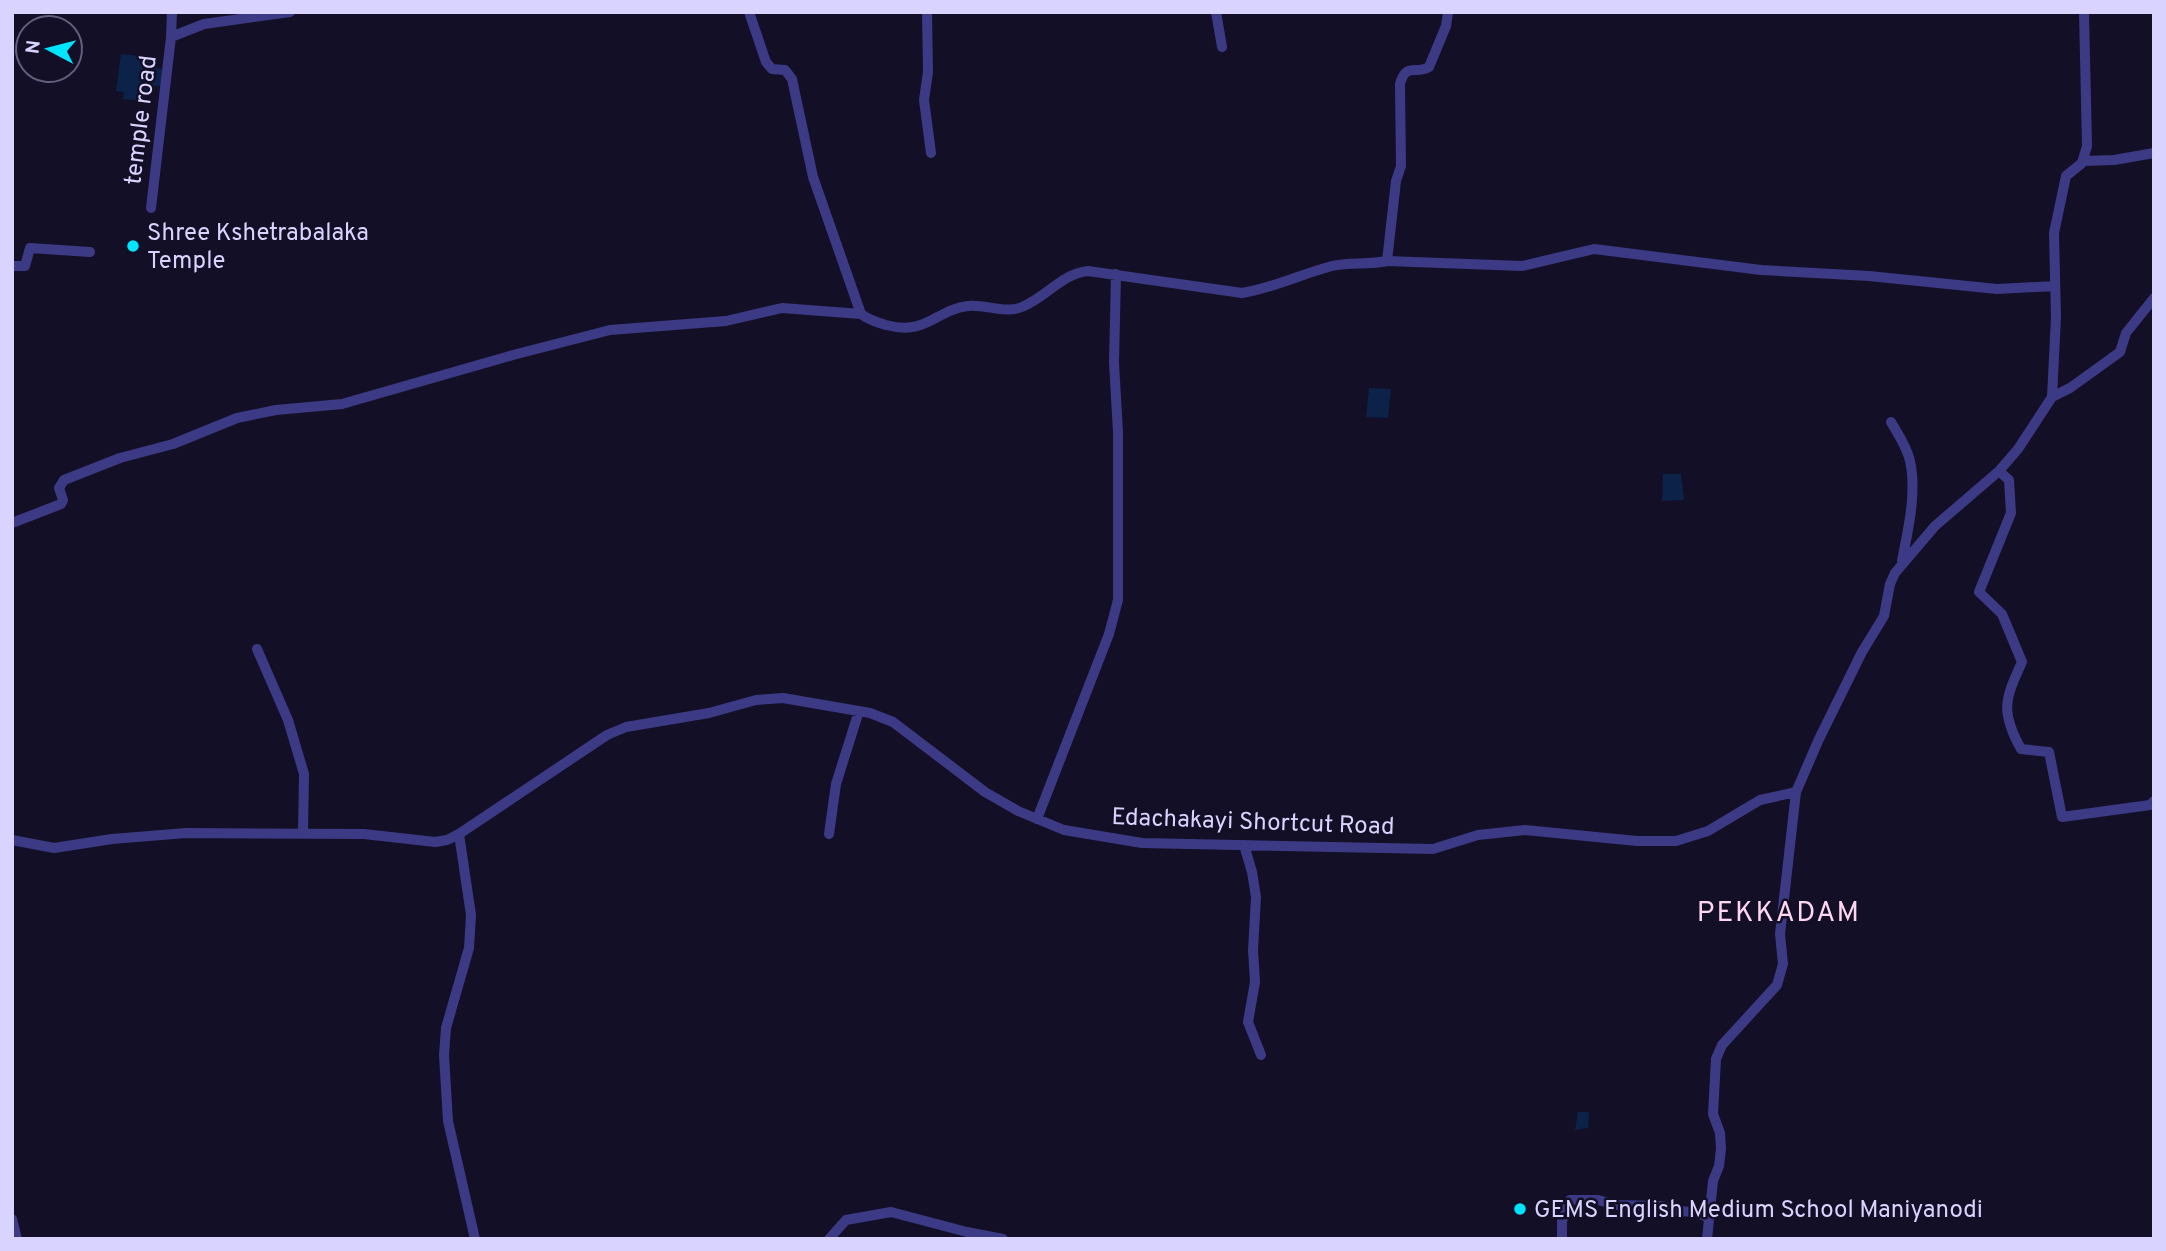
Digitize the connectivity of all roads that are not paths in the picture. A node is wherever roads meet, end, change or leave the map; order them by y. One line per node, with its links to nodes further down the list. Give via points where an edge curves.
1 (172, 12): 8 (street, temple road)
2 (290, 12): 8 (street, via 204,24)
3 (749, 12): 20 (street, via 766,62 772,69 785,70 792,79 813,177)
4 (927, 12): 10 (street, via 924,100)
5 (1216, 12): 9 (street)
6 (1448, 12): 15 (street, via 1429,67 1404,73 1399,84 1401,166)
7 (2084, 12): 12 (street, via 2087,146)
8 (172, 37): 13 (street, temple road)
9 (1222, 47)
10 (932, 153)
11 (2154, 153): 12 (street)
12 (2083, 161): 18 (street, via 2066,176 2061,193 2054,233)
13 (151, 208)
14 (90, 252): 16 (street, via 30,248 25,266)
15 (1387, 261): 17 (street, via 1335,265 1242,293); 18 (street, via 1522,266 1594,249 1761,270 1869,275 1997,289)
16 (12, 266)
17 (1116, 274): 20 (street, via 1076,272 1021,307 969,306 907,329); 30 (street, via 1118,600)
18 (2054, 286): 21 (street)
19 (2154, 298): 21 (street, via 2126,333 2120,352)
20 (861, 314): 24 (street, via 782,308 726,321 610,330 342,404 237,418 64,480 59,488 61,504)
21 (2052, 397): 23 (street)
22 (1891, 422): 25 (street, via 1904,444 1912,476)
23 (1999, 471): 25 (street, via 1935,526); 29 (street, via 2009,480 2011,513 1979,592 2002,614 2022,662 2006,697 2010,731 2021,749 2049,752 2062,817 2150,806)
24 (12, 523)
25 (1901, 563): 28 (street, via 1890,584 1884,616 1861,652)
26 (257, 649): 31 (street, via 288,720 304,774)
27 (859, 711): 30 (street, Edachakayi Shortcut Road, via 893,722 985,792); 32 (street, Edachakayi Shortcut Road, via 783,698 626,727 607,735); 33 (street, via 836,784)
28 (1796, 792): 35 (street, Edachakayi Shortcut Road, via 1760,800 1708,831 1676,841 1525,830 1478,835 1433,849); 37 (street, via 1780,934 1783,964 1777,985 1723,1045 1716,1059 1713,1114 1721,1149)
29 (2154, 801)
30 (1037, 818): 35 (street, Edachakayi Shortcut Road, via 1064,830 1142,843)
31 (303, 832): 32 (street, Edachakayi Shortcut Road, via 435,842); 34 (street, Edachakayi Shortcut Road, via 186,833 54,848)
32 (459, 834): 40 (street, via 471,915 469,948 446,1028 444,1055 448,1121)
33 (829, 834)
34 (12, 840)
35 (1244, 845): 36 (street, via 1256,897 1255,982 1248,1021)
36 (1261, 1055)
37 (1709, 1218): 43 (street, via 1662,1206 1570,1200 1562,1221); 44 (street)
38 (12, 1219): 39 (street)
39 (17, 1239)
40 (475, 1239)
41 (829, 1239): 42 (street, via 846,1220 891,1212)
42 (1003, 1239)
43 (1562, 1239)
44 (1707, 1239)

